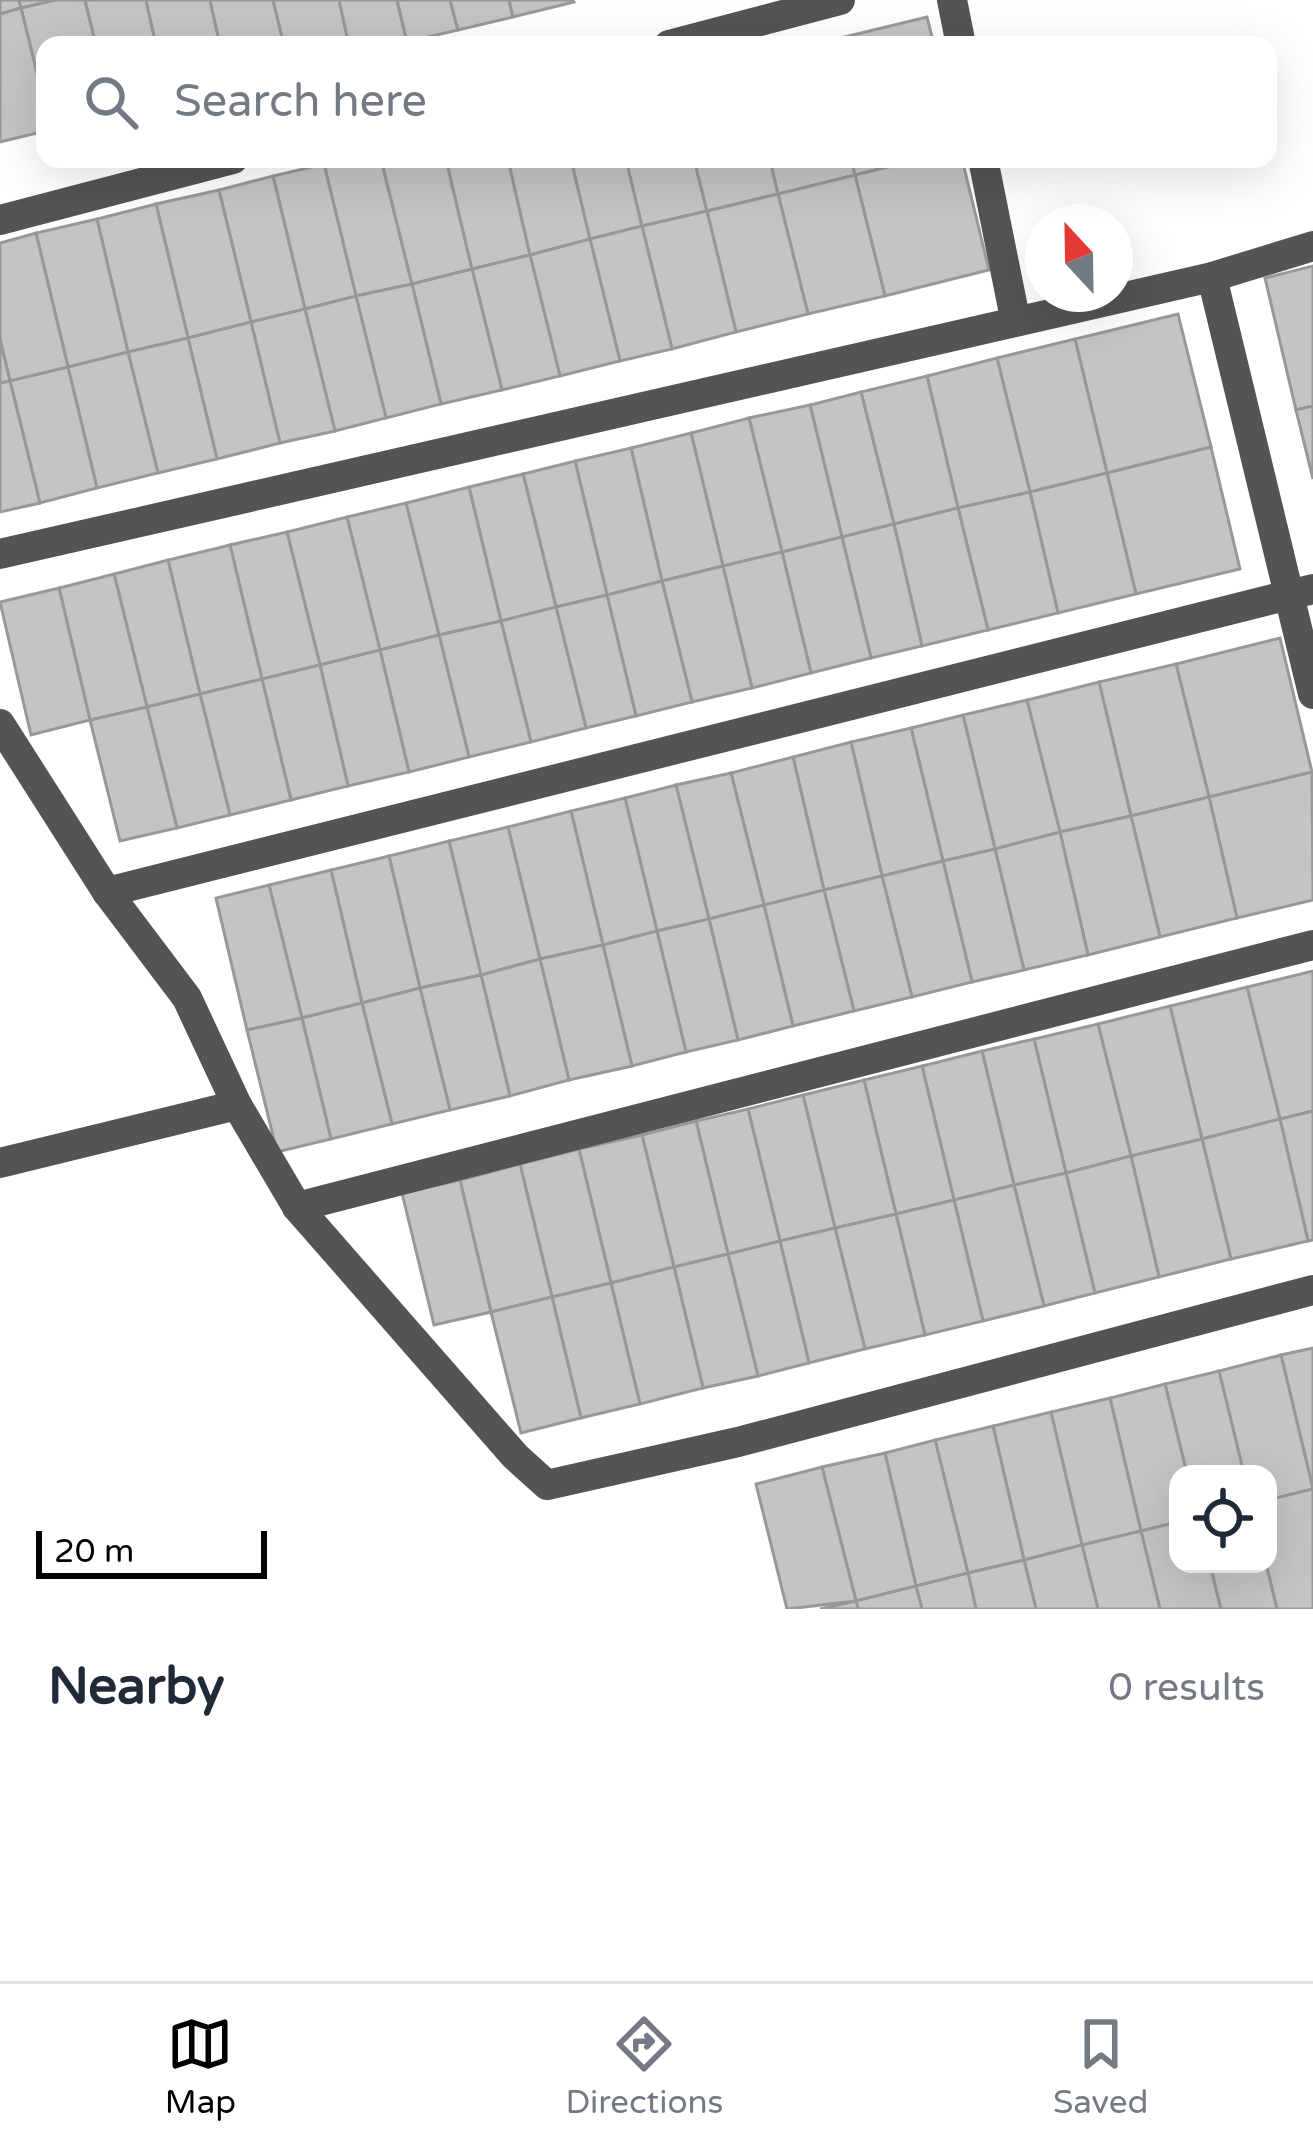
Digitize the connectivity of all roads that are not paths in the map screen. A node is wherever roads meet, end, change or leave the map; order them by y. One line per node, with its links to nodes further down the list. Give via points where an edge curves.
1 (840, 0): 3 (street)
2 (952, 0): 4 (street)
3 (702, 36)
4 (959, 36)
5 (199, 168): 7 (street)
6 (985, 168): 10 (street)
7 (0, 220)
8 (1313, 246): 9 (street)
9 (1212, 277): 10 (street); 12 (street)
10 (1015, 318): 11 (street)
11 (0, 554)
12 (1300, 592): 13 (street); 15 (street)
13 (1313, 694)
14 (0, 724): 15 (street)
15 (107, 892): 17 (street, via 187,998)
16 (1313, 945): 19 (street)
17 (237, 1105): 18 (street); 19 (street)
18 (0, 1163)
19 (297, 1207): 20 (street, via 547,1484 738,1442)
20 (1313, 1290)

